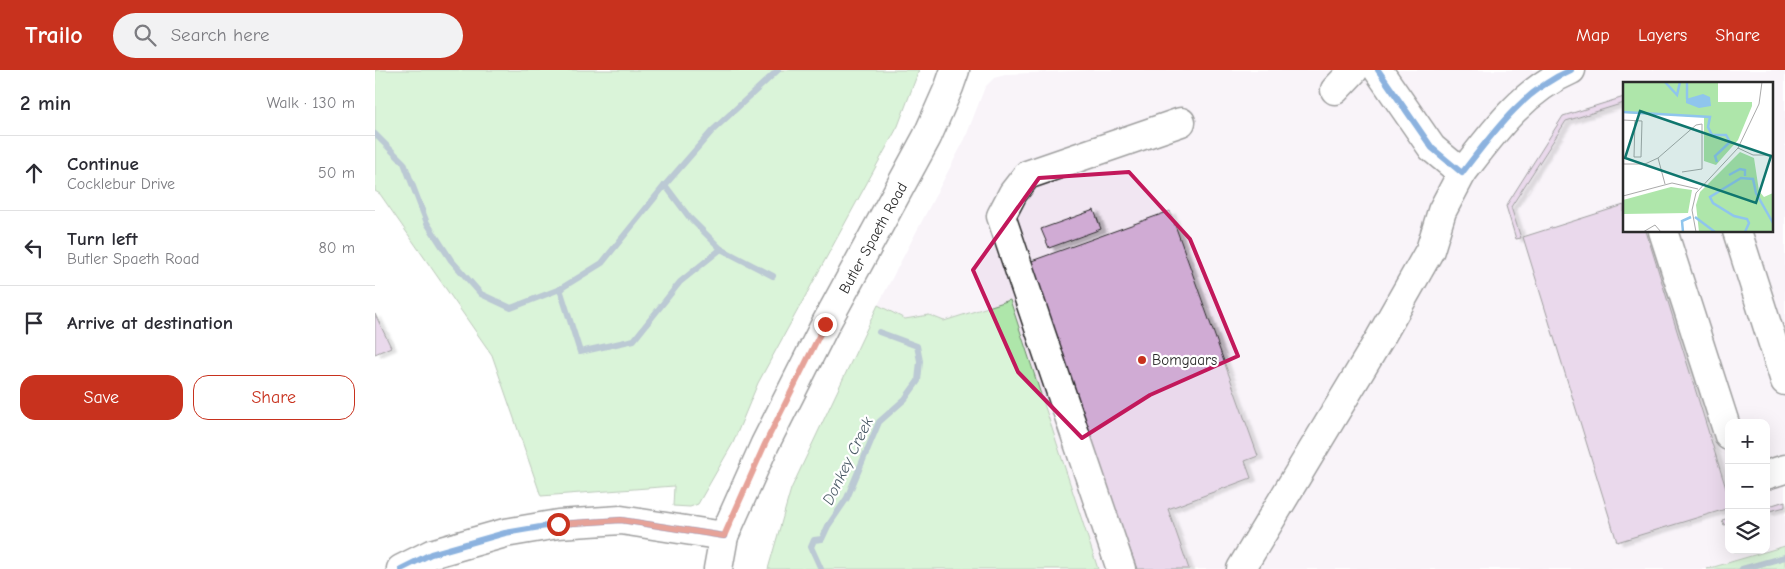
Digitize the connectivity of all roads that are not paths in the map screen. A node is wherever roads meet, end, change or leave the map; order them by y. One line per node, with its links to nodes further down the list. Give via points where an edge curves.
1 (955, 70): 14 (street, Butler Spaeth Road, via 927,137 825,324 765,444)
2 (1354, 70): 5 (street)
3 (1378, 70): 7 (street, via 1432,148)
4 (1571, 70): 7 (street, via 1528,95)
5 (1335, 90)
6 (1181, 122): 17 (street, via 1027,175 1001,216)
7 (1462, 173): 18 (street, via 1441,211 1430,250)
8 (1663, 232): 11 (street)
9 (1737, 232): 10 (street)
10 (1785, 381)
11 (1725, 424)
12 (1785, 469): 13 (street)
13 (1770, 473)
14 (724, 536): 15 (street, via 621,520 558,524 496,535 431,554); 16 (street, Butler Spaeth Road)
15 (401, 569)
16 (718, 569)
17 (1121, 569)
18 (1241, 569)

